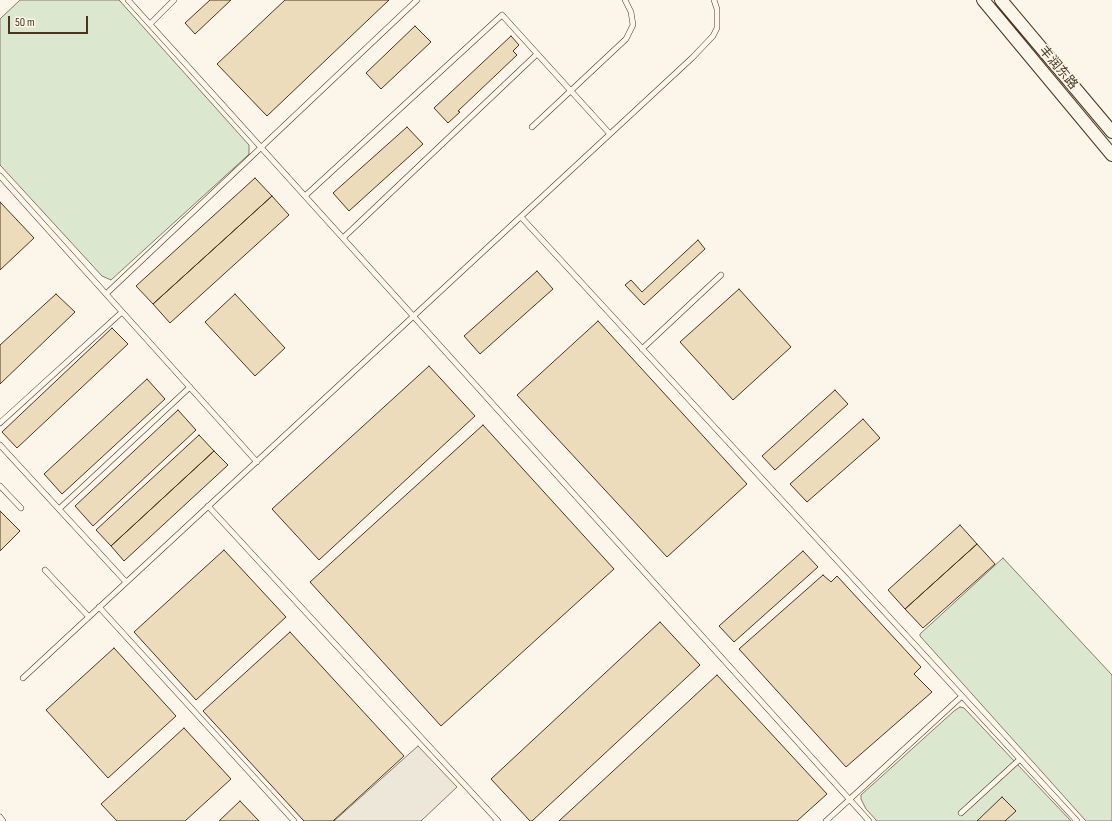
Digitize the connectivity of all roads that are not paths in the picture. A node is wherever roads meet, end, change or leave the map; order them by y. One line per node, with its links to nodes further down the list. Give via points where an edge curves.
1 (128, 0): 8 (lane)
2 (174, 0): 8 (lane)
3 (417, 0): 14 (lane)
4 (625, 0): 10 (lane, via 633,19 626,39)
5 (714, 0): 13 (lane, via 718,19 713,36)
6 (983, 0): 15 (street, 丰润东路)
7 (1001, 0): 12 (street, 丰润东路)
8 (150, 24): 14 (lane)
9 (537, 54): 10 (lane); 17 (lane, via 502,15); 19 (lane)
10 (571, 91): 11 (lane); 13 (lane)
11 (532, 127)
12 (1112, 132)
13 (610, 134): 18 (lane)
14 (261, 147): 17 (lane); 21 (lane)
15 (1112, 155)
16 (0, 176): 21 (lane)
17 (305, 196): 19 (lane)
18 (521, 217): 23 (lane); 24 (lane)
19 (343, 238): 23 (lane)
20 (721, 275): 24 (lane)
21 (106, 294): 22 (lane)
22 (122, 312): 25 (lane); 26 (lane)
23 (414, 316): 28 (lane); 40 (lane)
24 (642, 349): 38 (lane)
25 (190, 387): 28 (lane); 32 (lane)
26 (0, 423)
27 (0, 445): 32 (lane)
28 (256, 462): 30 (lane)
29 (0, 486): 31 (lane)
30 (208, 506): 34 (lane); 45 (lane)
31 (21, 508)
32 (59, 509): 34 (lane)
33 (45, 570): 36 (lane)
34 (126, 582): 35 (lane)
35 (99, 607): 36 (lane); 44 (lane)
36 (89, 617): 37 (lane)
37 (23, 678)
38 (962, 696): 39 (lane); 40 (lane)
39 (1020, 759): 41 (lane); 48 (lane)
40 (849, 800): 46 (lane); 47 (lane)
41 (961, 813)
42 (0, 818): 43 (lane)
43 (3, 821)
44 (294, 821)
45 (498, 821)
46 (826, 821)
47 (869, 821)
48 (1077, 821)

